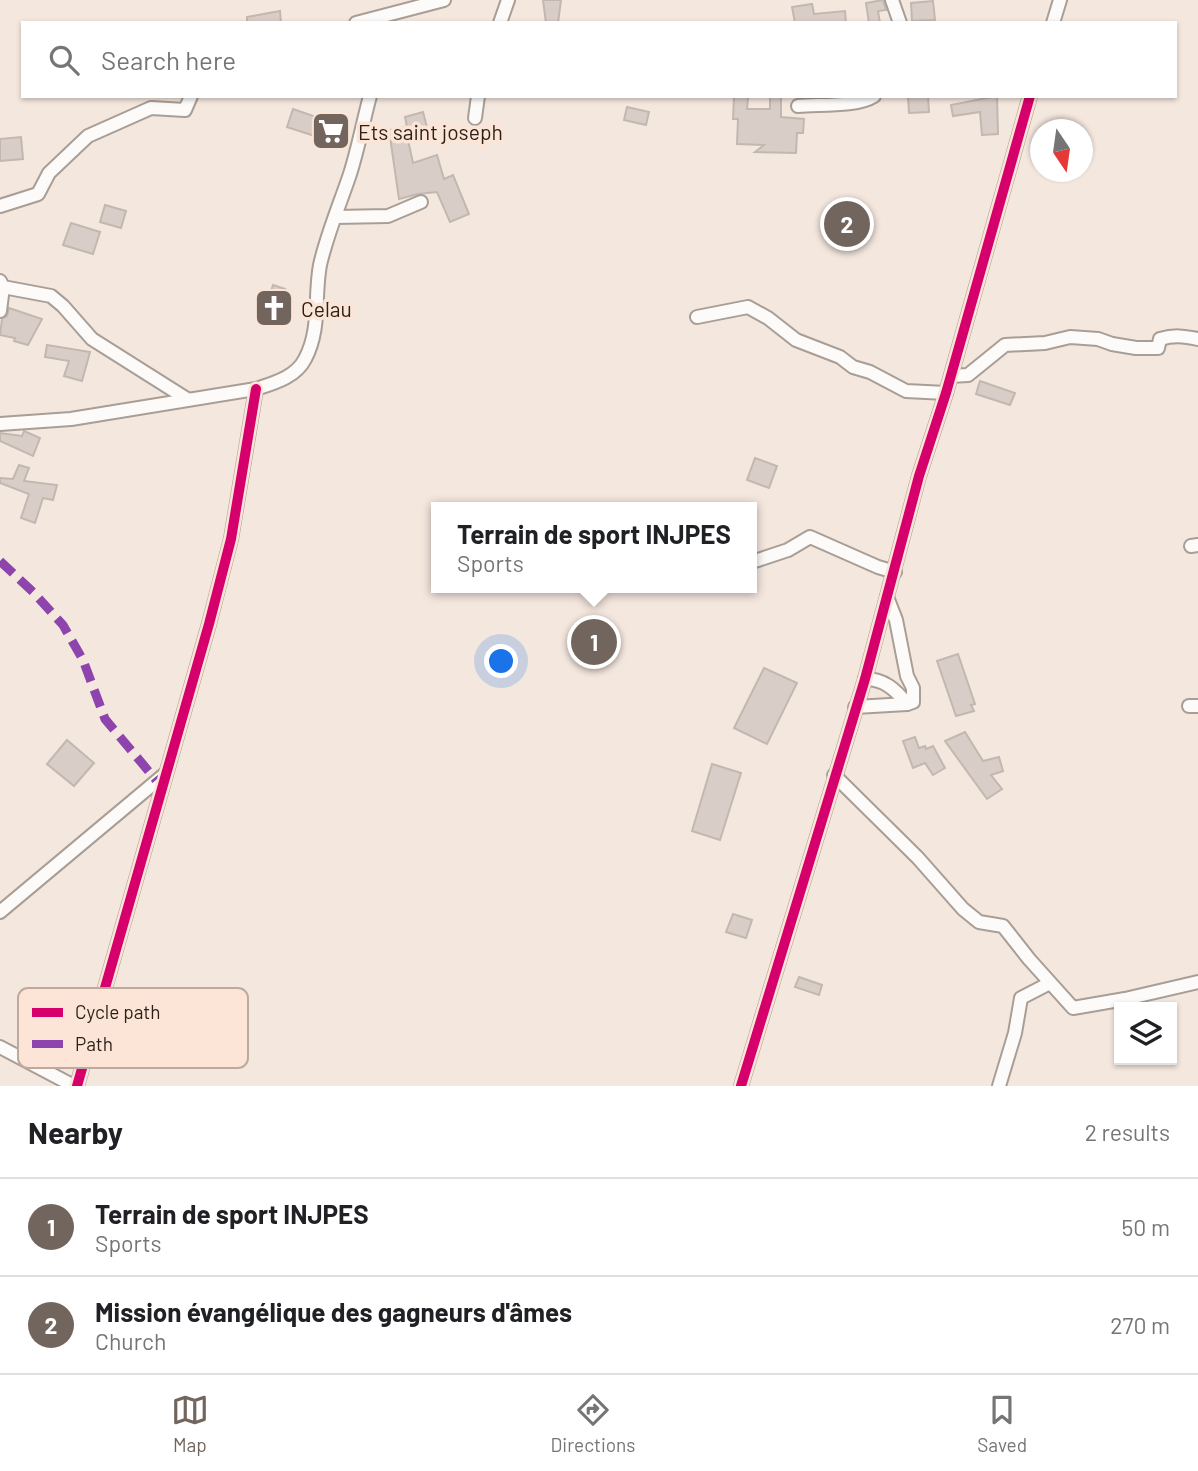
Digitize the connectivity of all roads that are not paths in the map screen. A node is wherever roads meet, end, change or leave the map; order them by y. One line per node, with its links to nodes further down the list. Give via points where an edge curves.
1 (394, 0): 6 (street)
2 (444, 0): 6 (street)
3 (508, 0): 7 (street)
4 (892, 0): 8 (street)
5 (1060, 0): 9 (street)
6 (389, 19)
7 (501, 21)
8 (899, 21)
9 (1054, 21)
10 (190, 98): 18 (street, via 185,110 151,108 89,136 49,173 38,194)
11 (370, 98): 19 (street)
12 (478, 98): 16 (street)
13 (866, 98): 15 (street)
14 (1029, 98): 24 (street)
15 (798, 106)
16 (475, 118)
17 (421, 202): 19 (street, via 388,216)
18 (0, 206)
19 (335, 216): 25 (street, via 320,268 318,315 305,361 280,381)
20 (1, 284): 21 (street); 27 (street, via 51,296 110,353)
21 (0, 311)
22 (697, 317): 26 (street, via 748,307 796,340 840,357 853,368 906,391)
23 (1198, 339): 24 (street, via 1169,336 1160,339 1158,348 1070,337 1045,344 1005,345 968,375)
24 (951, 376): 26 (street)
25 (256, 388): 27 (street); 35 (street, via 231,539)
26 (946, 393): 30 (street)
27 (187, 399): 28 (street, via 71,419)
28 (0, 424)
29 (757, 560): 30 (street, via 810,537)
30 (895, 572): 31 (street)
31 (887, 597): 32 (street); 33 (street, via 914,688 913,702)
32 (865, 679): 33 (street, via 886,683); 34 (street)
33 (907, 704): 34 (street)
34 (855, 707): 36 (street)
35 (165, 774): 37 (street); 40 (street)
36 (834, 775): 39 (street, via 963,909 979,922 1003,926); 46 (street)
37 (0, 912)
38 (1198, 982): 39 (street, via 1073,1008)
39 (1050, 983): 47 (street, via 1021,998)
40 (103, 988)
41 (0, 1047): 42 (street)
42 (18, 1056)
43 (40, 1068): 45 (street)
44 (80, 1068): 45 (street)
45 (75, 1086)
46 (741, 1086)
47 (999, 1086)

